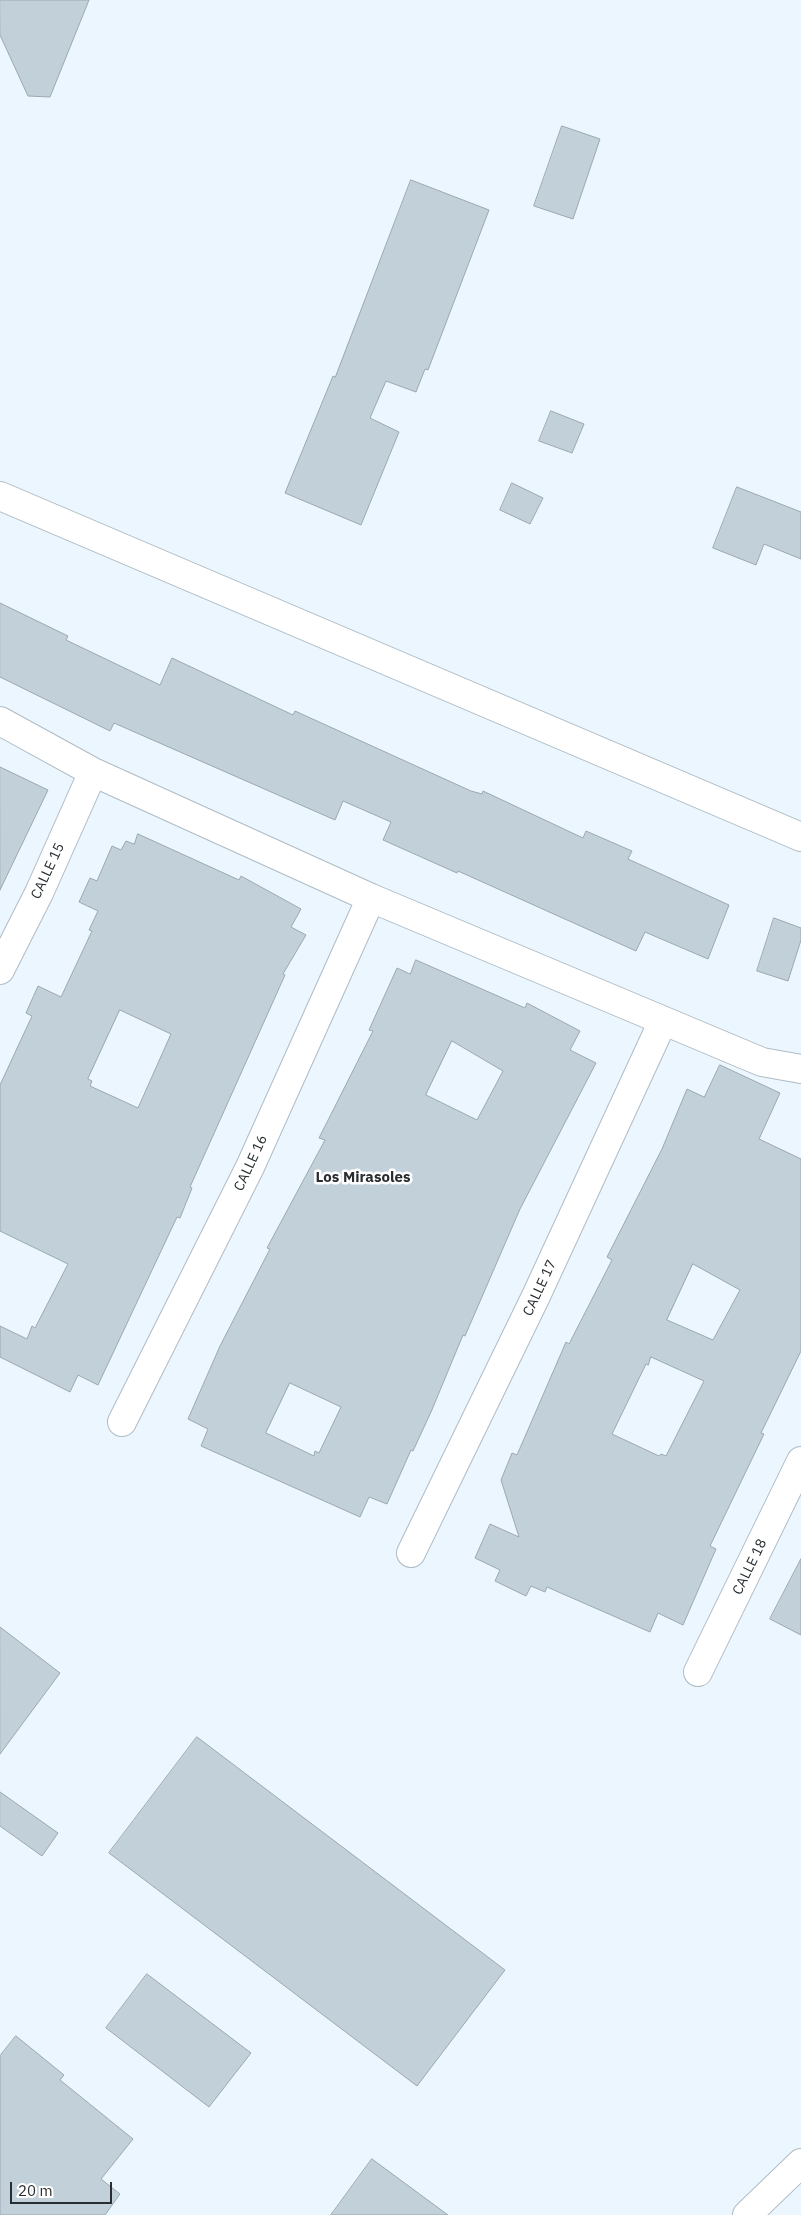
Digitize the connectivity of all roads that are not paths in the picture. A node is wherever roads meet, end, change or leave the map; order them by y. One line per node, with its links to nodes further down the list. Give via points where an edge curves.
1 (0, 496): 4 (street)
2 (0, 720): 3 (street)
3 (93, 772): 5 (street); 6 (street, CALLE 15, via 39,893)
4 (801, 838)
5 (371, 898): 7 (street); 9 (street, CALLE 16, via 250,1167)
6 (0, 970)
7 (663, 1020): 8 (street, via 762,1062); 11 (street, CALLE 17, via 536,1296)
8 (801, 1069)
9 (122, 1422)
10 (801, 1461): 12 (street, CALLE 18)
11 (411, 1553)
12 (698, 1672)
13 (801, 2163): 14 (street)
14 (747, 2215)

